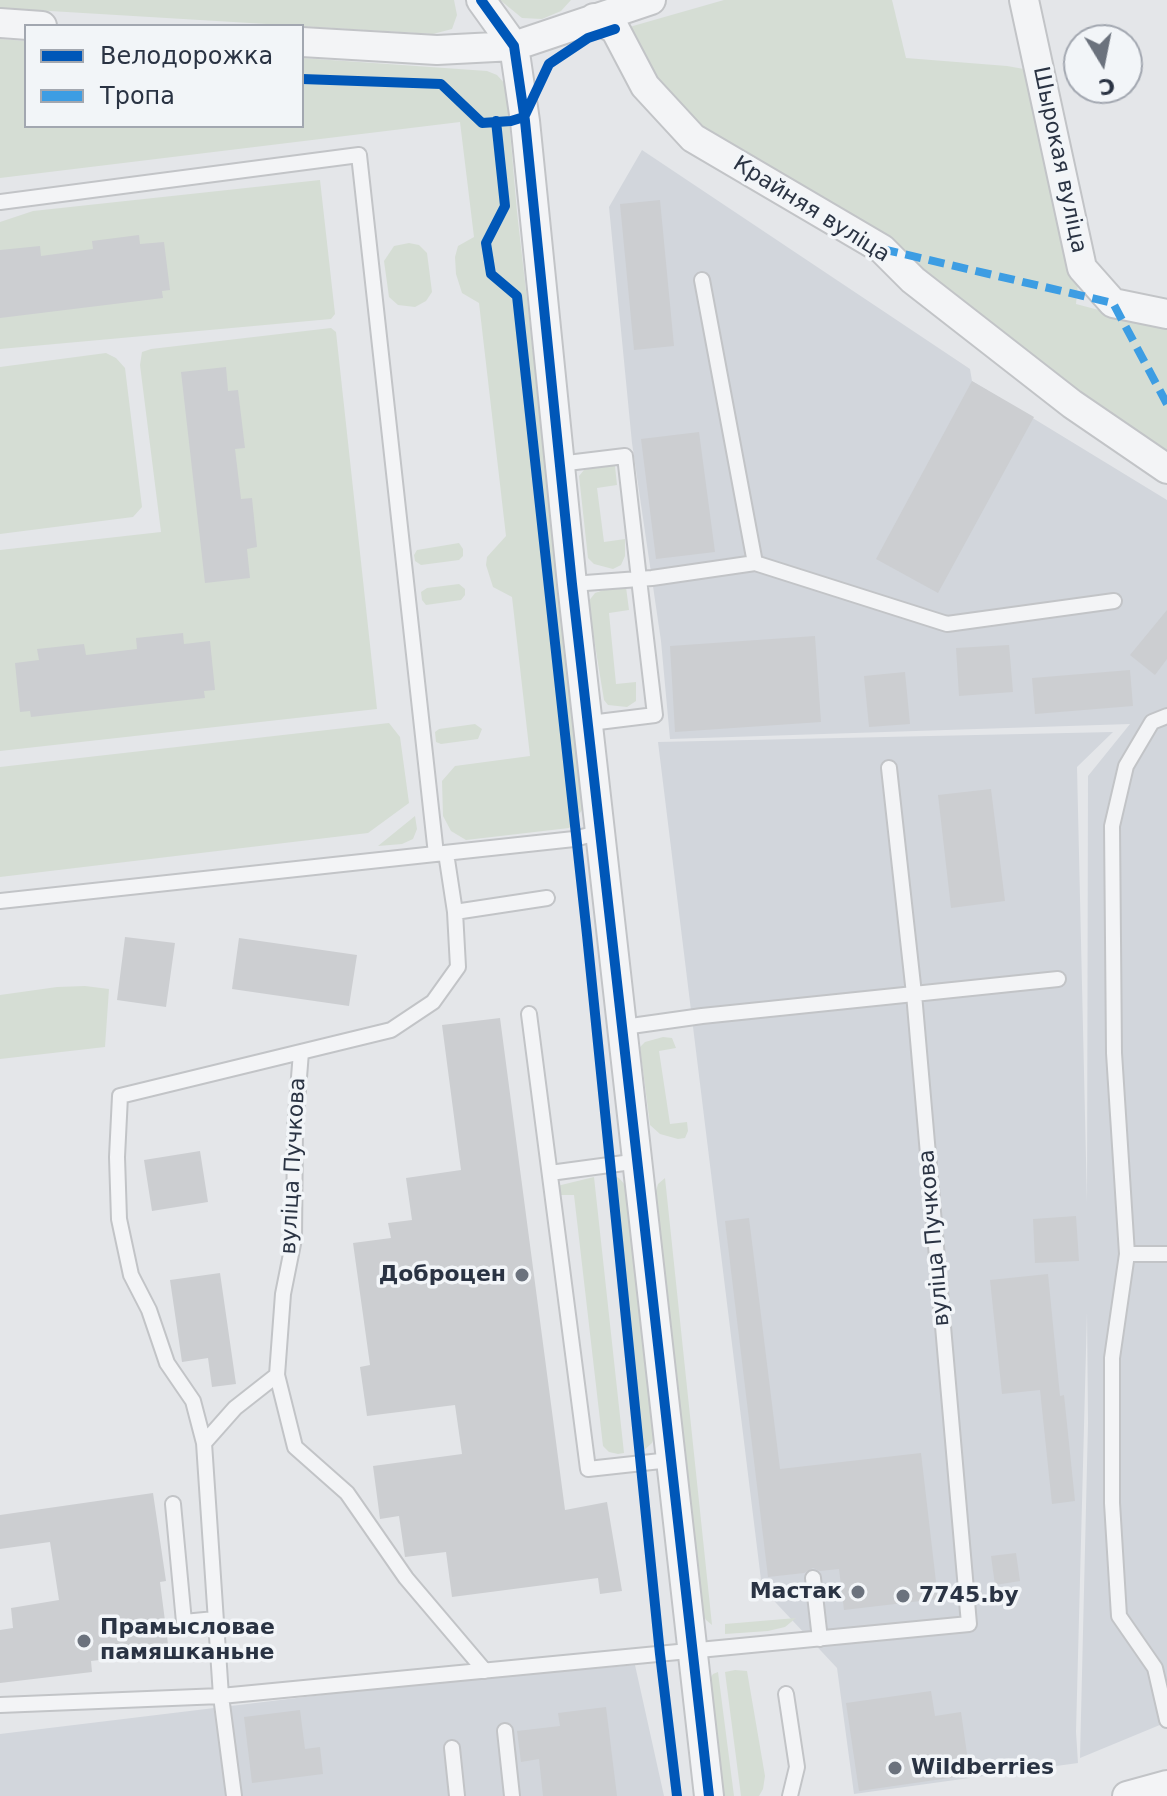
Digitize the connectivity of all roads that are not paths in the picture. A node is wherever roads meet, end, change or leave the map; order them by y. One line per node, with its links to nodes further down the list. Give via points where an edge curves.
1 (481, 0): 8 (street)
2 (651, 0): 4 (street)
3 (1024, 0): 11 (street, Шырокая вуліца, via 1082,268 1113,303)
4 (593, 9): 8 (street); 13 (street, Крайняя вуліца, via 615,29 645,86 693,138 882,249 913,280 1059,395)
5 (0, 23): 6 (street)
6 (24, 25)
7 (304, 42): 8 (street, via 437,50)
8 (514, 46): 12 (street)
9 (0, 202): 22 (lane, via 359,155)
10 (702, 280): 14 (lane)
11 (1167, 314)
12 (559, 464): 15 (lane, via 625,456); 16 (street)
13 (1167, 469)
14 (755, 563): 15 (lane); 17 (lane, via 947,624)
15 (639, 579): 16 (lane); 19 (lane, via 655,715)
16 (572, 584): 19 (street)
17 (1114, 601)
18 (1167, 716): 33 (lane, via 1152,722 1126,766 1112,826 1114,1053)
19 (590, 723): 21 (street)
20 (889, 768): 27 (lane)
21 (601, 832): 22 (lane); 29 (street)
22 (441, 853): 24 (lane); 25 (lane)
23 (547, 898): 25 (lane)
24 (0, 901)
25 (455, 912): 30 (lane, via 458,967 433,1002 391,1030)
26 (1058, 979): 27 (lane)
27 (914, 994): 29 (lane); 41 (lane, вуліца Пучкова, via 969,1624)
28 (529, 1014): 32 (lane)
29 (624, 1027): 31 (street)
30 (301, 1052): 35 (lane, вуліца Пучкова, via 294,1239 283,1294); 36 (lane, via 120,1096 119,1219 131,1275 167,1363 193,1401)
31 (639, 1161): 32 (lane); 37 (street)
32 (550, 1173): 37 (lane, via 588,1469)
33 (1127, 1254): 34 (lane); 43 (lane, via 1112,1358 1119,1616)
34 (1167, 1254)
35 (277, 1375): 36 (lane, via 235,1408); 44 (lane, вуліца Пучкова, via 295,1447 347,1493 406,1578)
36 (204, 1443): 40 (lane)
37 (670, 1460): 42 (street)
38 (173, 1504): 40 (lane, via 184,1622)
39 (813, 1578): 41 (lane)
40 (215, 1619): 46 (lane)
41 (820, 1639): 42 (lane, вуліца Пучкова)
42 (691, 1650): 44 (lane, вуліца Пучкова); 55 (street)
43 (1161, 1666): 48 (lane)
44 (485, 1671): 46 (lane, вуліца Пучкова)
45 (786, 1694): 56 (lane, via 797,1767)
46 (221, 1696): 47 (lane, вуліца Пучкова); 52 (lane)
47 (0, 1705)
48 (1167, 1720)
49 (505, 1731): 54 (lane)
50 (452, 1748): 53 (lane)
51 (1167, 1785): 57 (street)
52 (234, 1796)
53 (457, 1796)
54 (512, 1796)
55 (709, 1796)
56 (790, 1796)
57 (1127, 1796)

